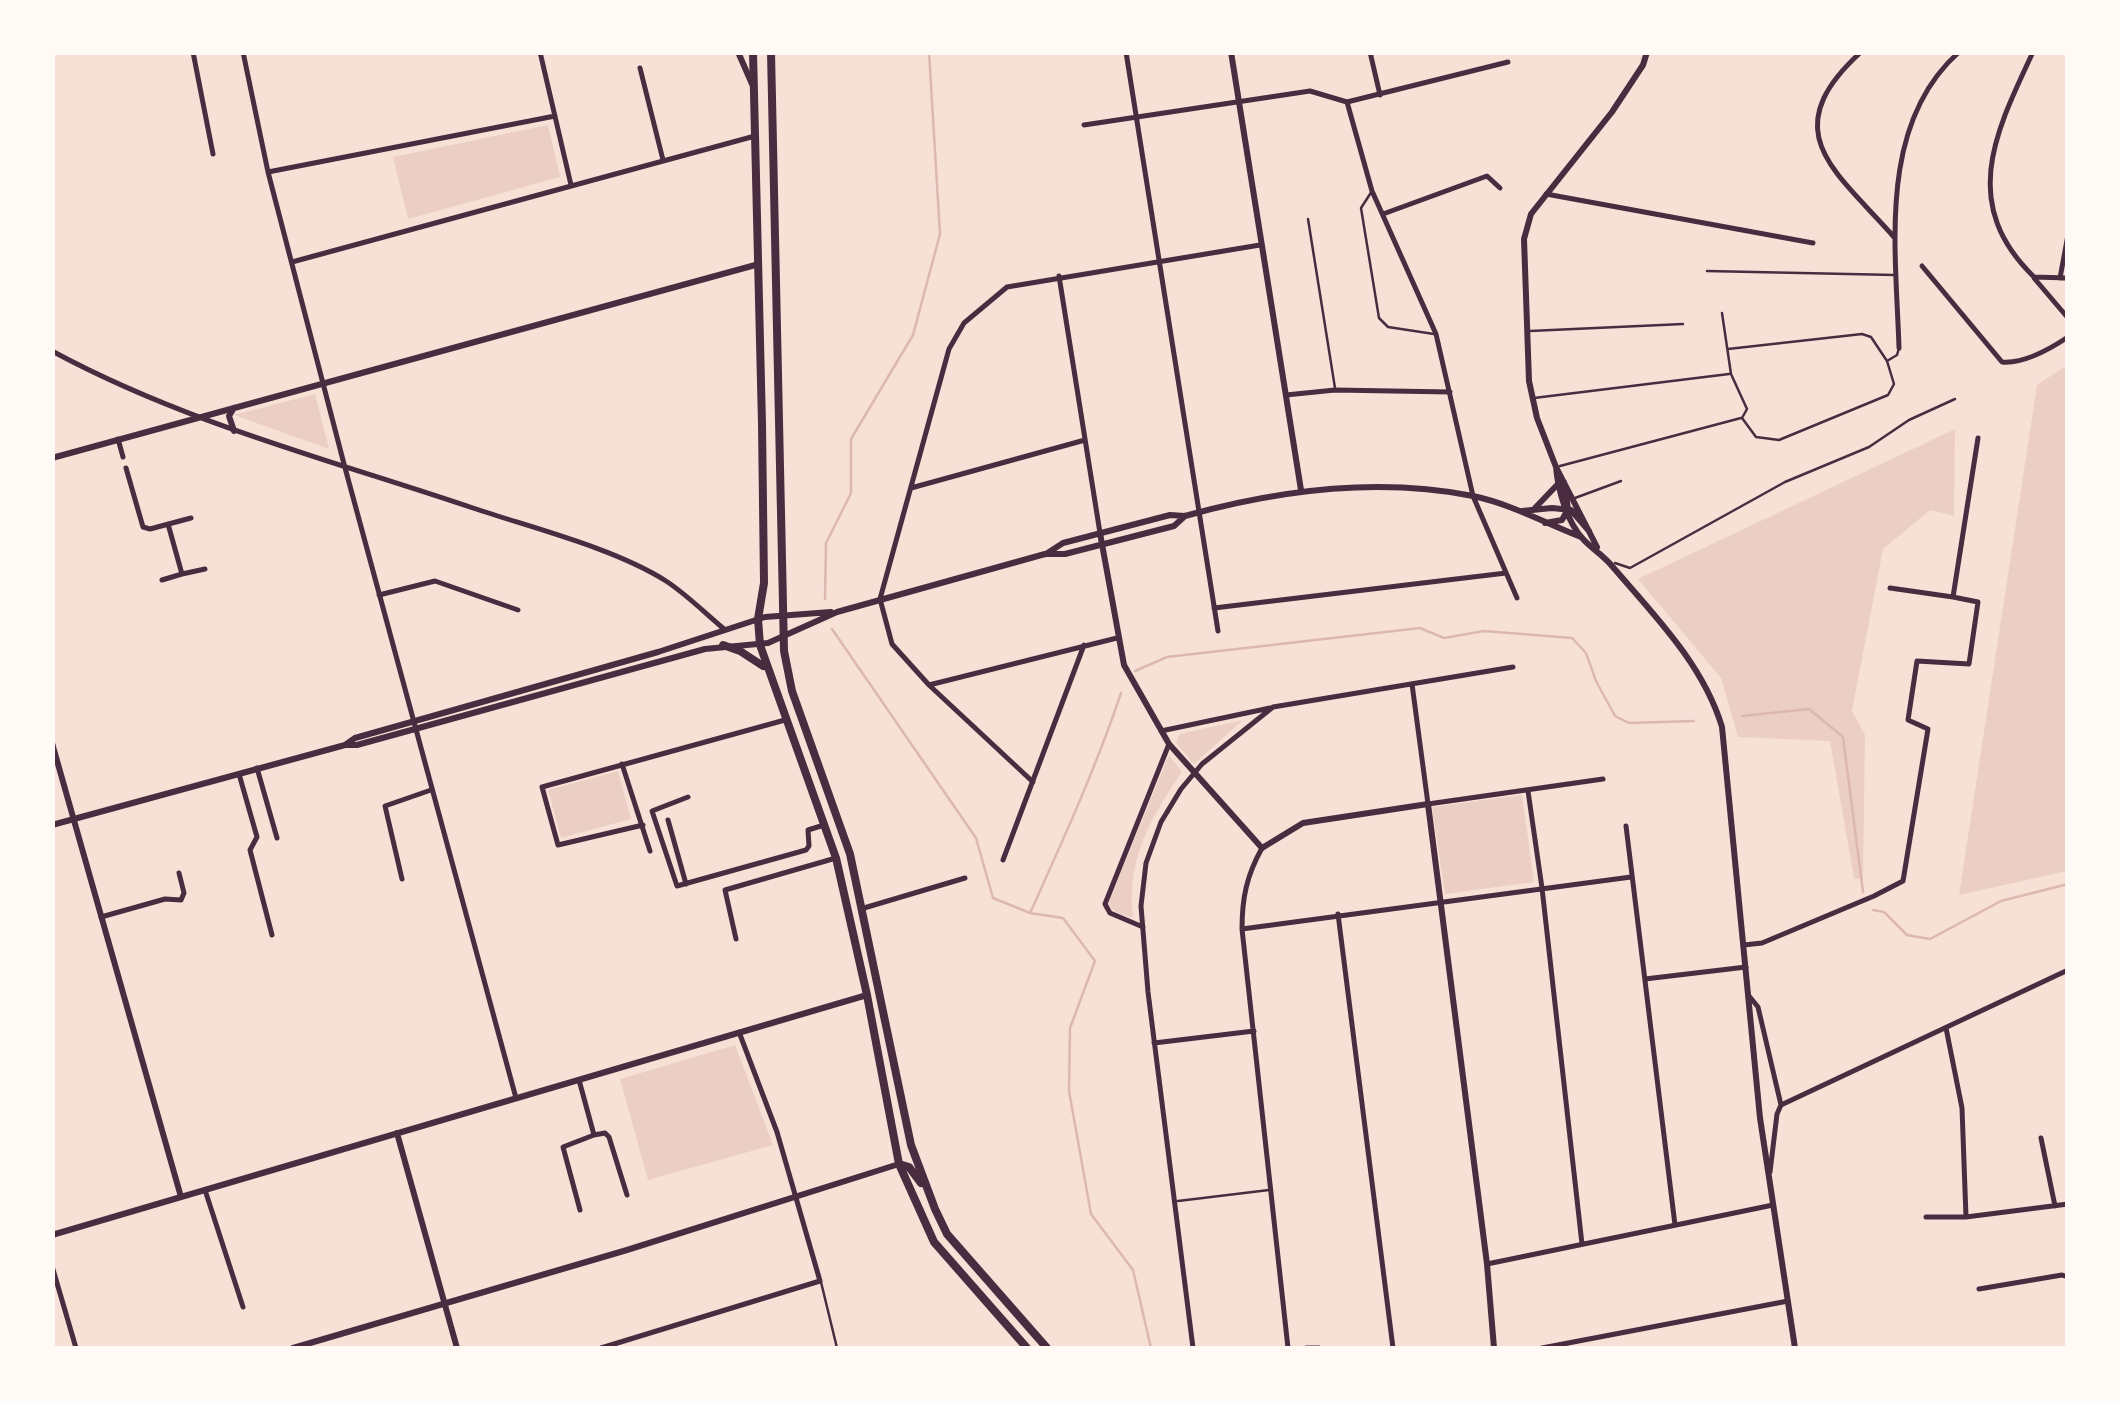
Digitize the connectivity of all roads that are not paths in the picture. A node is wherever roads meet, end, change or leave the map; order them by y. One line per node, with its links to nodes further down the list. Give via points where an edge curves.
1 (193, 52): 24 (street)
2 (242, 52): 26 (street)
3 (540, 52): 20 (street)
4 (738, 52): 16 (street)
5 (1126, 52): 21 (street)
6 (1231, 52): 18 (street)
7 (1370, 52): 17 (street)
8 (1647, 52): 30 (street, via 1612,112)
9 (1861, 52): 34 (street, via 1821,98 1819,146)
10 (1959, 52): 34 (street, via 1917,108 1899,166)
11 (2033, 52): 44 (street, via 1990,162 2000,233)
12 (751, 53): 13 (main road); 16 (main road)
13 (771, 54): 46 (main road)
14 (1508, 62): 17 (street)
15 (640, 68): 25 (street)
16 (752, 84): 23 (main road)
17 (1380, 95): 19 (street)
18 (1239, 100): 19 (street, via 1310,91); 21 (street); 36 (street)
19 (1347, 102): 29 (street)
20 (555, 116): 26 (street); 27 (street)
21 (1136, 116): 22 (street); 37 (street)
22 (1084, 124)
23 (755, 136): 25 (street); 39 (main road)
24 (213, 154)
25 (663, 160): 27 (street)
26 (268, 172): 38 (street)
27 (571, 185): 38 (street)
28 (1500, 188): 31 (street, via 1487,176)
29 (1372, 192): 31 (street); 51 (lane, via 1361,208 1379,318 1388,327)
30 (1545, 194): 35 (street); 50 (street, via 1524,239)
31 (1382, 214): 51 (street)
32 (1308, 219): 59 (lane)
33 (2068, 234): 45 (street)
34 (1895, 238): 42 (street)
35 (1814, 243)
36 (1260, 245): 37 (street); 61 (street)
37 (1160, 260): 43 (street); 85 (street)
38 (292, 262): 58 (street)
39 (759, 264): 46 (main road, via 766,268); 58 (street); 110 (main road, via 764,583)
40 (1922, 266): 52 (street, via 2002,362 2050,349)
41 (1707, 272): 42 (lane)
42 (1896, 274): 53 (street)
43 (1059, 276): 70 (street); 78 (street, via 1008,287 964,323 949,349)
44 (2034, 278): 45 (street); 48 (street)
45 (2064, 278)
46 (774, 302): 109 (main road)
47 (1722, 313): 54 (lane)
48 (2068, 318)
49 (1683, 324): 50 (lane)
50 (1527, 332): 62 (street)
51 (1436, 334): 60 (street)
52 (2068, 336)
53 (1899, 348): 56 (lane)
54 (1726, 349): 56 (lane, via 1862,334); 57 (lane)
55 (52, 351): 65 (street)
56 (1887, 361): 66 (lane, via 1894,384 1888,395 1779,440 1756,438)
57 (1730, 374): 62 (lane); 66 (lane, via 1747,409)
58 (324, 384): 64 (street); 73 (street)
59 (1335, 390): 60 (street); 61 (street)
60 (1450, 392): 80 (street)
61 (1286, 395): 79 (street)
62 (1532, 399): 74 (street)
63 (1955, 399): 96 (lane, via 1630,568)
64 (235, 407): 65 (street); 67 (street, via 229,416)
65 (197, 418): 67 (street); 69 (street)
66 (1742, 418): 74 (lane)
67 (234, 431): 73 (street)
68 (1978, 438): 103 (street)
69 (118, 439): 71 (street); 72 (street)
70 (1085, 440): 78 (street); 91 (street)
71 (123, 457)
72 (52, 458)
73 (344, 464): 102 (street); 111 (street, via 608,554 666,580)
74 (1556, 467): 76 (street)
75 (126, 468): 89 (street, via 143,527)
76 (1561, 481): 81 (street); 82 (street); 83 (street)
77 (1621, 481): 81 (lane)
78 (910, 488): 105 (street)
79 (1301, 490): 80 (street, via 1388,488); 85 (street)
80 (1474, 496): 84 (street); 98 (street)
81 (1574, 498): 90 (street)
82 (1534, 509): 83 (street); 84 (street)
83 (1568, 510): 88 (street, via 1562,520); 90 (street); 92 (street)
84 (1521, 511): 88 (street)
85 (1199, 512): 86 (street); 106 (street)
86 (1185, 516): 91 (street); 93 (street, via 1174,526)
87 (191, 518): 89 (street)
88 (1545, 523): 92 (street)
89 (168, 524): 99 (street)
90 (1590, 532): 94 (street)
91 (1100, 533): 93 (street); 95 (street)
92 (1581, 537): 94 (street)
93 (1103, 544): 95 (street); 114 (street)
94 (1598, 550): 96 (street)
95 (1045, 554): 105 (street)
96 (1610, 564): 163 (street, via 1713,697 1722,726)
97 (205, 569): 99 (street)
98 (1506, 573): 104 (street); 106 (street)
99 (182, 574): 100 (street)
100 (162, 580)
101 (1890, 588): 103 (street)
102 (379, 595): 107 (street, via 435,581); 124 (street)
103 (1953, 596): 163 (street, via 1978,602 1969,664 1917,661 1908,722 1928,729 1902,881 1762,944)
104 (1518, 598)
105 (880, 600): 108 (street); 121 (street, via 892,644)
106 (1214, 608): 112 (street)
107 (518, 610)
108 (837, 612): 109 (street); 113 (street)
109 (782, 615): 110 (street); 113 (main road)
110 (758, 619): 111 (street); 116 (main road)
111 (726, 631): 124 (street)
112 (1218, 631)
113 (782, 636): 116 (street); 156 (main road, via 792,691)
114 (1116, 638): 117 (street); 125 (street)
115 (723, 645): 116 (street); 118 (main road); 124 (street)
116 (760, 645): 118 (main road)
117 (1084, 645): 121 (street); 133 (street)
118 (765, 667): 123 (main road)
119 (1513, 667): 120 (street)
120 (1412, 684): 122 (street); 137 (street)
121 (929, 686): 133 (street)
122 (1273, 707): 125 (street); 131 (street)
123 (785, 720): 128 (street); 140 (main road)
124 (414, 726): 129 (street); 134 (street)
125 (1160, 731): 127 (street)
126 (52, 743): 138 (street)
127 (1168, 744): 131 (street); 159 (street, via 1105,904 1110,913)
128 (622, 764): 142 (street); 142 (street, via 542,787 558,845)
129 (257, 768): 130 (street); 144 (street)
130 (239, 774): 138 (street); 161 (street)
131 (1194, 774): 145 (street); 159 (street, via 1150,850)
132 (1603, 779): 135 (street)
133 (1033, 782): 148 (street)
134 (431, 790): 152 (street, via 384,806); 174 (street)
135 (1528, 792): 137 (street); 154 (street)
136 (688, 797): 153 (street, via 652,811 674,882)
137 (1428, 804): 145 (street, via 1303,823); 155 (street)
138 (74, 820): 141 (street); 158 (street)
139 (668, 820): 153 (street)
140 (824, 824): 147 (main road); 153 (street, via 808,830 806,850)
141 (52, 825)
142 (642, 825): 146 (street)
143 (1626, 826): 150 (street)
144 (278, 838)
145 (1262, 848): 160 (street, via 1242,898)
146 (650, 851)
147 (836, 858): 162 (street, via 725,890); 168 (main road)
148 (1004, 860)
149 (179, 874): 158 (street, via 181,900)
150 (1632, 876): 154 (street); 166 (street)
151 (966, 878): 156 (street)
152 (402, 879)
153 (686, 884)
154 (1542, 888): 155 (street); 196 (street)
155 (1441, 902): 157 (street); 197 (street)
156 (864, 908): 191 (main road, via 911,1145)
157 (1338, 914): 160 (street); 217 (street)
158 (101, 916): 185 (street)
159 (1143, 927): 172 (street)
160 (1242, 928): 170 (street)
161 (272, 935)
162 (736, 939)
163 (1744, 944): 164 (street)
164 (1746, 967): 166 (street); 167 (street)
165 (2068, 970): 169 (street)
166 (1645, 978): 194 (street)
167 (1747, 993): 175 (street, via 1762,1018); 180 (street)
168 (868, 995): 171 (street); 179 (main road)
169 (1946, 1028): 175 (street); 193 (street, via 1962,1108)
170 (1254, 1031): 172 (street); 182 (street)
171 (739, 1032): 173 (street); 184 (street)
172 (1154, 1043): 186 (street)
173 (579, 1080): 174 (street); 177 (street)
174 (516, 1098): 176 (street)
175 (1781, 1105): 180 (street)
176 (397, 1134): 181 (street); 203 (street)
177 (594, 1136): 183 (street, via 607,1135); 190 (street, via 564,1147)
178 (2040, 1138): 189 (street)
179 (898, 1164): 184 (street); 191 (main road, via 916,1176); 211 (main road, via 934,1242)
180 (1769, 1174): 187 (street)
181 (205, 1190): 185 (street); 204 (street)
182 (1271, 1190): 186 (lane); 214 (street)
183 (627, 1194)
184 (796, 1196): 200 (street); 203 (street)
185 (181, 1197): 195 (street)
186 (1174, 1201): 213 (street)
187 (1773, 1204): 194 (street); 202 (street)
188 (2068, 1204): 189 (street)
189 (2055, 1206): 193 (street)
190 (580, 1210)
191 (934, 1210): 212 (main road, via 947,1234)
192 (1926, 1217): 193 (street)
193 (1966, 1217)
194 (1676, 1225): 196 (street)
195 (52, 1235)
196 (1582, 1244): 197 (street)
197 (1487, 1264): 218 (street)
198 (52, 1266): 206 (street)
199 (2068, 1277): 201 (street)
200 (820, 1281): 209 (street); 210 (lane)
201 (1979, 1289)
202 (1788, 1301): 205 (street); 220 (street)
203 (444, 1304): 207 (street); 208 (street)
204 (243, 1307)
205 (1578, 1345): 219 (street)
206 (76, 1348)
207 (293, 1348)
208 (457, 1348)
209 (601, 1348)
210 (837, 1348)
211 (1027, 1348)
212 (1046, 1348)
213 (1193, 1348)
214 (1288, 1348)
215 (1306, 1348): 216 (street)
216 (1318, 1348)
217 (1393, 1348)
218 (1494, 1348)
219 (1542, 1348)
220 (1795, 1348)

